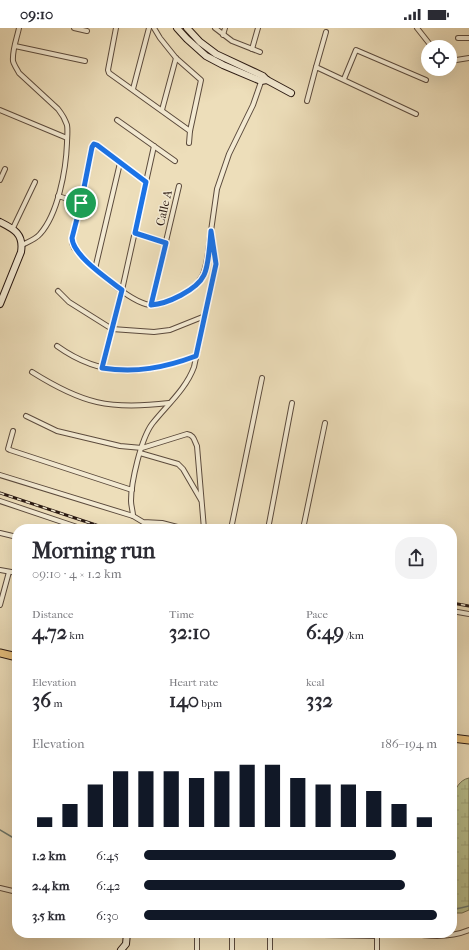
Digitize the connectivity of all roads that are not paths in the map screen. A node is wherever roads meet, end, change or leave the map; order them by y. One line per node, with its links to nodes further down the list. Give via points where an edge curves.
1 (19, 28): 17 (street)
2 (74, 28): 11 (street)
3 (116, 28): 28 (street, via 108,70)
4 (152, 28): 20 (street); 28 (street)
5 (177, 28): 25 (street, via 206,56 223,65)
6 (187, 28): 25 (street, via 209,50)
7 (215, 28): 13 (street)
8 (225, 28): 13 (street)
9 (258, 28): 18 (street)
10 (417, 28): 16 (street)
11 (87, 31)
12 (326, 32): 24 (street)
13 (224, 35): 18 (street)
14 (458, 38): 15 (street)
15 (469, 38)
16 (426, 40)
17 (15, 46): 23 (street); 36 (street, via 15,67 58,109 67,126)
18 (252, 49): 19 (street)
19 (260, 52)
20 (176, 58): 32 (street); 35 (street, via 201,80)
21 (469, 58): 22 (street)
22 (457, 60)
23 (85, 61)
24 (316, 67): 26 (street); 30 (street)
25 (264, 79): 29 (street); 50 (street, via 229,154 217,189)
26 (344, 79): 27 (street, via 356,50); 33 (street)
27 (426, 80)
28 (133, 89): 32 (street)
29 (292, 94)
30 (307, 101)
31 (0, 110): 36 (street)
32 (162, 110): 35 (street)
33 (416, 114)
34 (117, 120): 38 (street)
35 (190, 131): 37 (street)
36 (67, 138): 46 (street)
37 (189, 143)
38 (154, 146): 39 (street); 44 (street)
39 (175, 160)
40 (120, 163): 44 (street); 47 (street, via 94,144); 54 (street)
41 (5, 169): 42 (street)
42 (0, 180)
43 (35, 182): 49 (street)
44 (146, 182): 51 (street)
45 (180, 186): 52 (street, Calle A)
46 (58, 196): 47 (street); 53 (street, via 40,235)
47 (81, 203): 54 (street, via 72,243)
48 (0, 222): 49 (street)
49 (13, 228): 53 (street, via 18,233)
50 (211, 231): 58 (street, via 204,275 185,293 164,303); 59 (street, via 216,264)
51 (135, 233): 52 (street); 55 (street)
52 (166, 243): 58 (street, Calle A)
53 (22, 245): 57 (street)
54 (95, 269): 55 (street)
55 (122, 290): 58 (street); 60 (street)
56 (58, 292): 60 (street, via 69,302)
57 (0, 304)
58 (151, 305)
59 (205, 316): 60 (street, via 170,330 154,332); 62 (street)
60 (112, 329): 63 (street)
61 (57, 346): 63 (street, via 80,361)
62 (196, 356): 63 (street, via 167,366 133,370); 66 (street, via 190,378)
63 (102, 368)
64 (32, 372): 66 (street, via 56,387 92,402 127,406)
65 (262, 378): 80 (street)
66 (169, 403): 71 (street, via 151,425)
67 (292, 403): 81 (street)
68 (26, 416): 71 (street, via 57,431)
69 (325, 423): 82 (street)
70 (13, 431): 73 (street, via 8,449 10,450)
71 (141, 450): 73 (street); 75 (street, via 178,464); 75 (street, via 190,434 197,446)
72 (0, 475): 76 (street)
73 (132, 490): 76 (street)
74 (0, 501): 77 (street)
75 (202, 502): 79 (street)
76 (133, 516): 78 (street, via 143,522)
77 (68, 524)
78 (166, 524)
79 (204, 524)
80 (232, 524)
81 (269, 524)
82 (304, 524)
83 (0, 533): 84 (street)
84 (12, 536)
85 (0, 570): 86 (street)
86 (9, 572): 87 (street); 88 (street)
87 (12, 572)
88 (0, 605)
89 (457, 612): 90 (street)
90 (469, 614)
91 (0, 653): 92 (main road)
92 (12, 656)
93 (457, 739): 94 (main road)
94 (469, 740)
95 (0, 888): 96 (street)
96 (12, 891)
97 (469, 930): 98 (street)
98 (457, 933)
99 (197, 938): 105 (street)
100 (232, 938): 106 (street)
101 (270, 938): 107 (street)
102 (377, 938): 108 (street)
103 (126, 947): 104 (street)
104 (121, 950)
105 (197, 950)
106 (232, 950)
107 (270, 950)
108 (377, 950)

